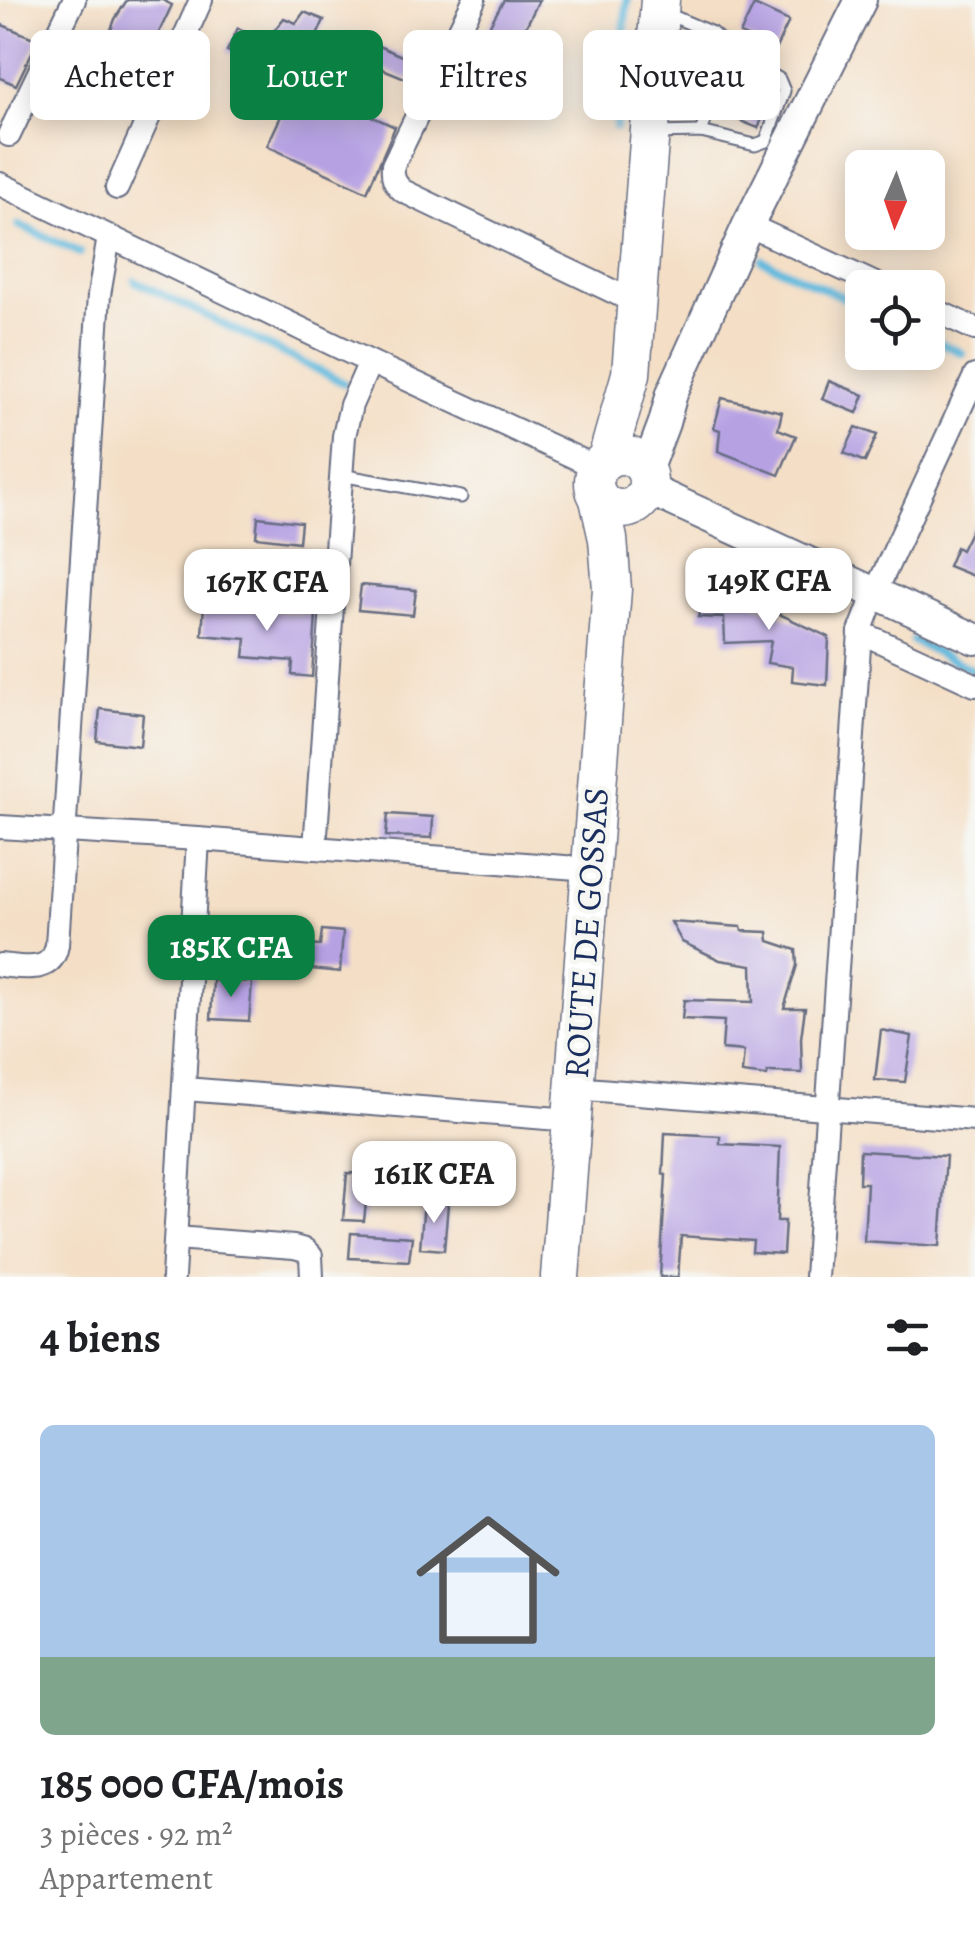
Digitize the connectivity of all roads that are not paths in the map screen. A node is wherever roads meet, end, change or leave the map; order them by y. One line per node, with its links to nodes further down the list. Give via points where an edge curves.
1 (74, 0): 11 (street)
2 (201, 0): 12 (street)
3 (474, 0): 17 (street, via 394,165 395,184)
4 (860, 0): 14 (street)
5 (660, 5): 6 (lane); 9 (main road)
6 (708, 30)
7 (705, 120): 10 (lane)
8 (774, 120): 10 (lane, via 766,142 755,146)
9 (649, 132): 10 (lane); 17 (main road)
10 (700, 132)
11 (10, 135)
12 (116, 188)
13 (1, 189): 15 (street)
14 (748, 225): 16 (street); 23 (street)
15 (110, 236): 20 (street); 33 (street, via 99,295)
16 (845, 270)
17 (636, 302): 21 (main road)
18 (945, 316): 19 (street)
19 (975, 329)
20 (370, 362): 25 (street, via 348,416); 26 (street)
21 (632, 374): 24 (main road, ROUTE DE GOSSAS); 26 (main road)
22 (975, 376): 28 (street)
23 (672, 393): 24 (street); 26 (street, via 664,423)
24 (640, 425): 26 (main road, ROUTE DE GOSSAS)
25 (341, 475): 27 (lane); 35 (street)
26 (626, 478): 28 (street); 36 (main road, ROUTE DE GOSSAS, via 608,539 612,589)
27 (461, 497)
28 (874, 593): 29 (street); 30 (street)
29 (860, 632): 31 (street); 40 (street)
30 (975, 639)
31 (975, 685)
32 (0, 827): 33 (street)
33 (65, 831): 34 (street); 37 (street, via 56,956 37,968)
34 (198, 839): 35 (street); 38 (street)
35 (316, 848): 36 (street)
36 (590, 869): 39 (main road, ROUTE DE GOSSAS)
37 (0, 965)
38 (185, 1089): 39 (street); 42 (street)
39 (572, 1104): 40 (street); 45 (main road, ROUTE DE GOSSAS)
40 (828, 1110): 41 (street); 46 (street)
41 (975, 1120)
42 (176, 1238): 43 (street); 44 (street, via 294,1247 311,1256)
43 (173, 1277)
44 (312, 1277)
45 (560, 1277)
46 (816, 1277)

